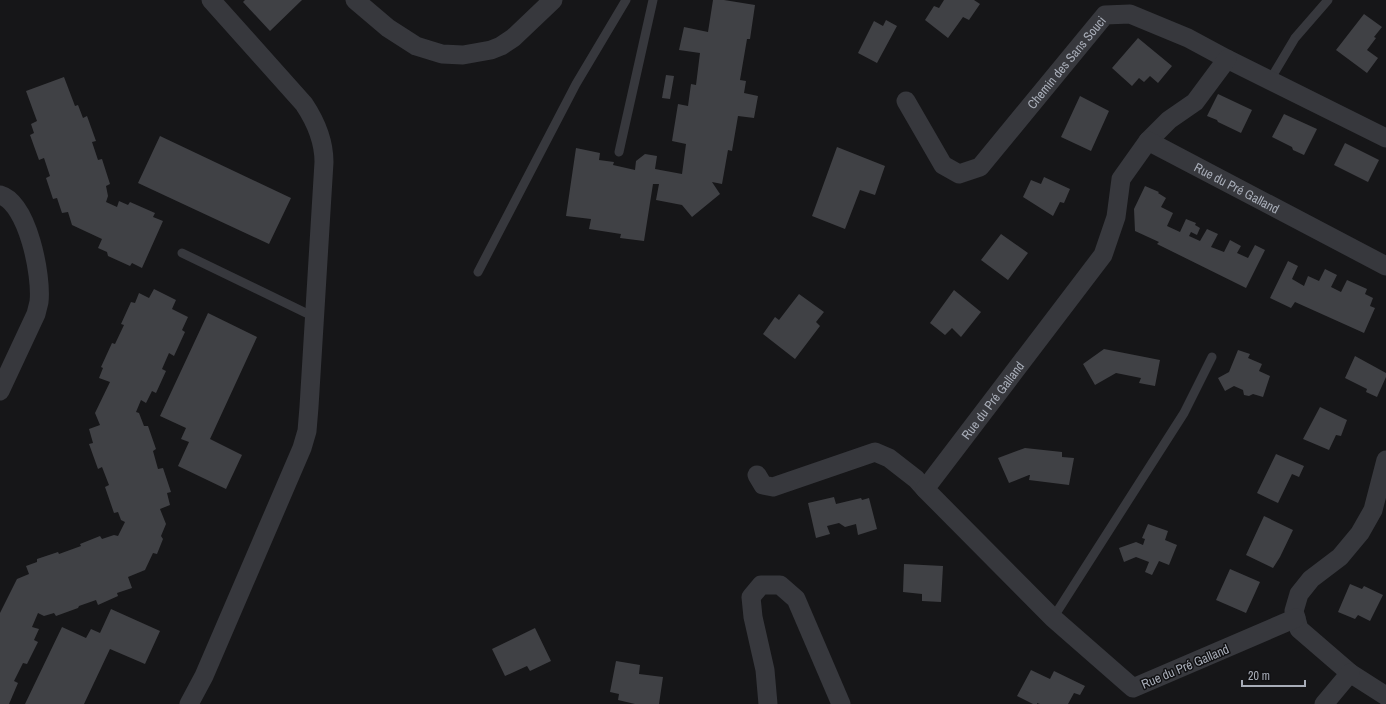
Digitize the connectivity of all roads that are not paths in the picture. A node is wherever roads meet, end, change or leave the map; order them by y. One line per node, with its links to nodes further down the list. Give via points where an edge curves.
1 (211, 0): 17 (street, via 304,104 322,139 324,162)
2 (355, 0): 3 (street, via 388,28 416,46 442,54 463,55 501,46)
3 (553, 0)
4 (626, 0): 16 (lane, via 576,84)
5 (652, 0): 12 (lane)
6 (1328, 0): 8 (lane, via 1295,38)
7 (1227, 59): 8 (street, Chemin des Sans Souci); 9 (street, Chemin des Sans Souci, via 1188,38 1130,14 1105,15 980,167 959,174 942,165); 11 (street, via 1195,102 1169,120)
8 (1270, 80): 10 (street, Chemin des Sans Souci)
9 (906, 101)
10 (1386, 138)
11 (1148, 141): 15 (street, Rue du Pré Galland); 22 (street, Rue du Pré Galland, via 1120,179 1116,217 1103,254)
12 (619, 152)
13 (0, 195): 19 (street, via 10,200 20,213 32,243 39,302 36,314)
14 (182, 254): 17 (lane)
15 (1386, 266)
16 (478, 272)
17 (315, 316): 27 (street, via 307,431 302,448 204,676)
18 (1212, 357): 23 (lane, via 1184,413)
19 (0, 391)
20 (1386, 460): 24 (street, via 1373,510 1360,533 1340,557 1312,579 1299,594 1294,611)
21 (757, 475): 22 (street, via 763,485 773,486 875,452 889,458)
22 (925, 489): 23 (street, Rue du Pré Galland)
23 (1053, 618): 24 (street, Rue du Pré Galland, via 1133,688)
24 (1296, 618): 25 (street, via 1299,628)
25 (1350, 673): 26 (street); 30 (street)
26 (1386, 696)
27 (189, 704)
28 (768, 704): 29 (street, via 765,670 751,597 761,585 780,586 796,599)
29 (841, 704)
30 (1324, 704)

